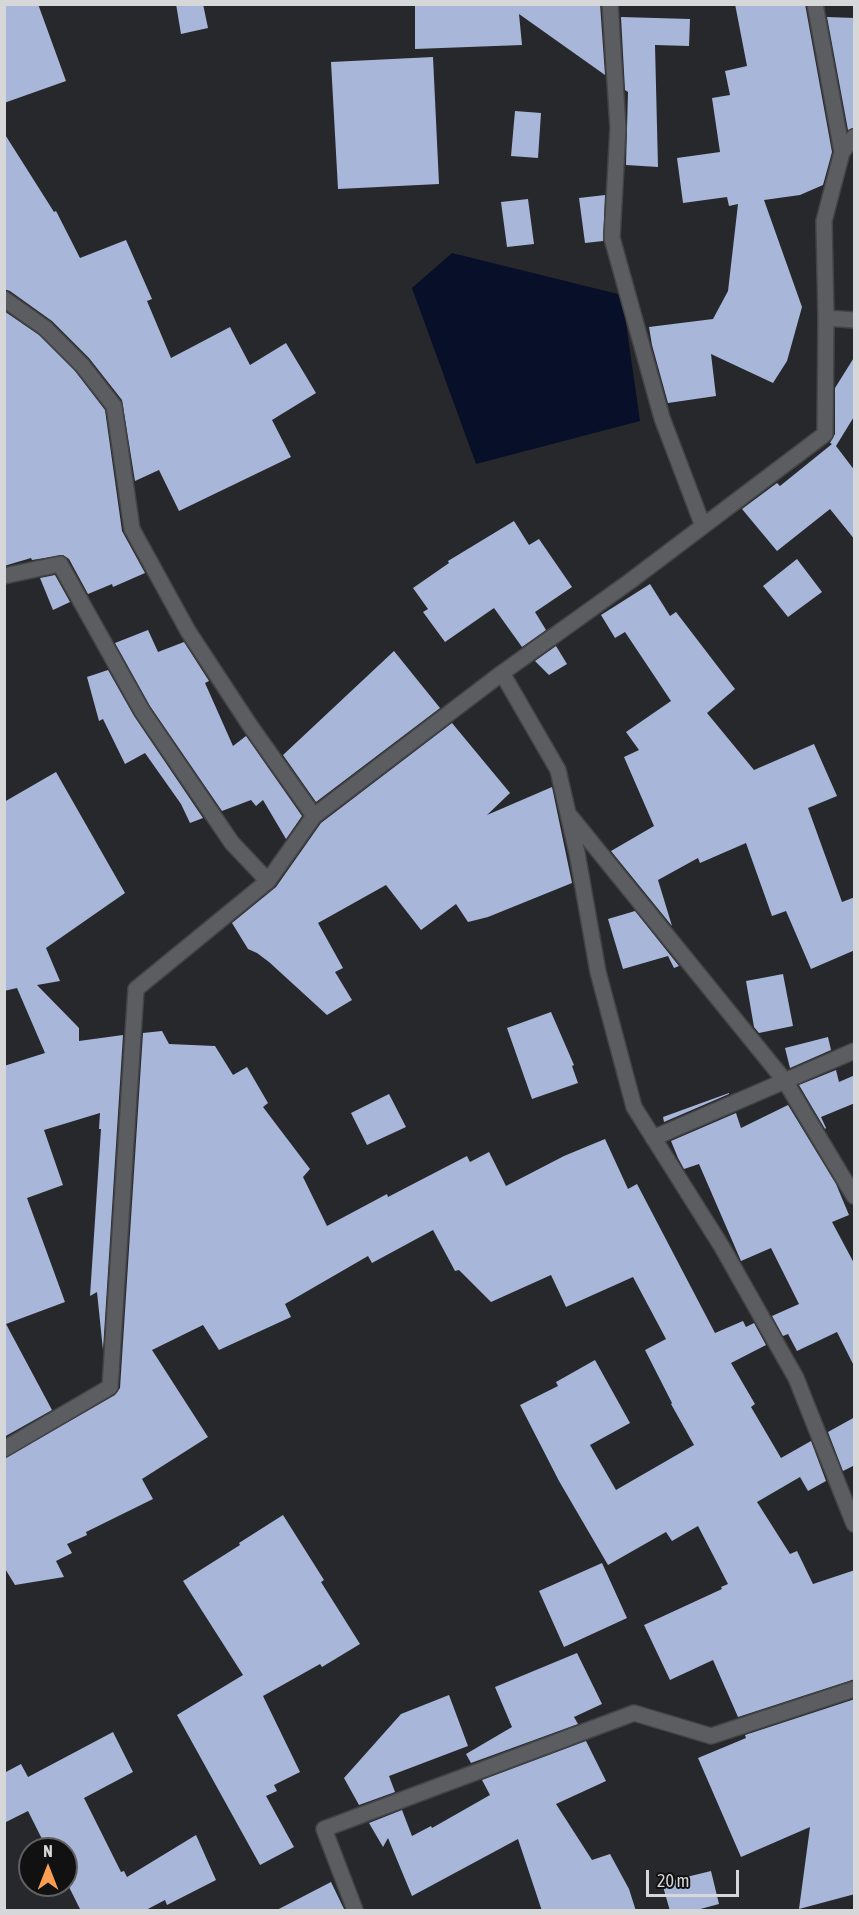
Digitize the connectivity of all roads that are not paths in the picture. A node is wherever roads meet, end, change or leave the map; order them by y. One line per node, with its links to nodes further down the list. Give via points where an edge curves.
1 (610, 4): 8 (street, via 618,128 612,238 662,418)
2 (815, 4): 4 (street)
3 (855, 137): 4 (street)
4 (842, 152): 6 (street, via 824,221)
5 (4, 299): 12 (street, via 45,328 114,406 132,529 188,631)
6 (826, 318): 7 (street); 8 (street, via 825,434)
7 (855, 320)
8 (703, 526): 10 (street)
9 (4, 576): 13 (street, via 60,564 142,711 232,843)
10 (502, 673): 11 (street, via 558,770); 12 (street)
11 (568, 814): 15 (street); 16 (street, via 598,972 634,1107)
12 (314, 816): 13 (street)
13 (268, 880): 18 (street, via 136,989 110,1387)
14 (855, 1051): 15 (street)
15 (785, 1081): 16 (street); 17 (street)
16 (653, 1138): 19 (street, via 722,1247 796,1378)
17 (855, 1196)
18 (4, 1449)
19 (855, 1524)
20 (855, 1689): 21 (street, via 711,1736 634,1713 324,1828)
21 (355, 1911)

